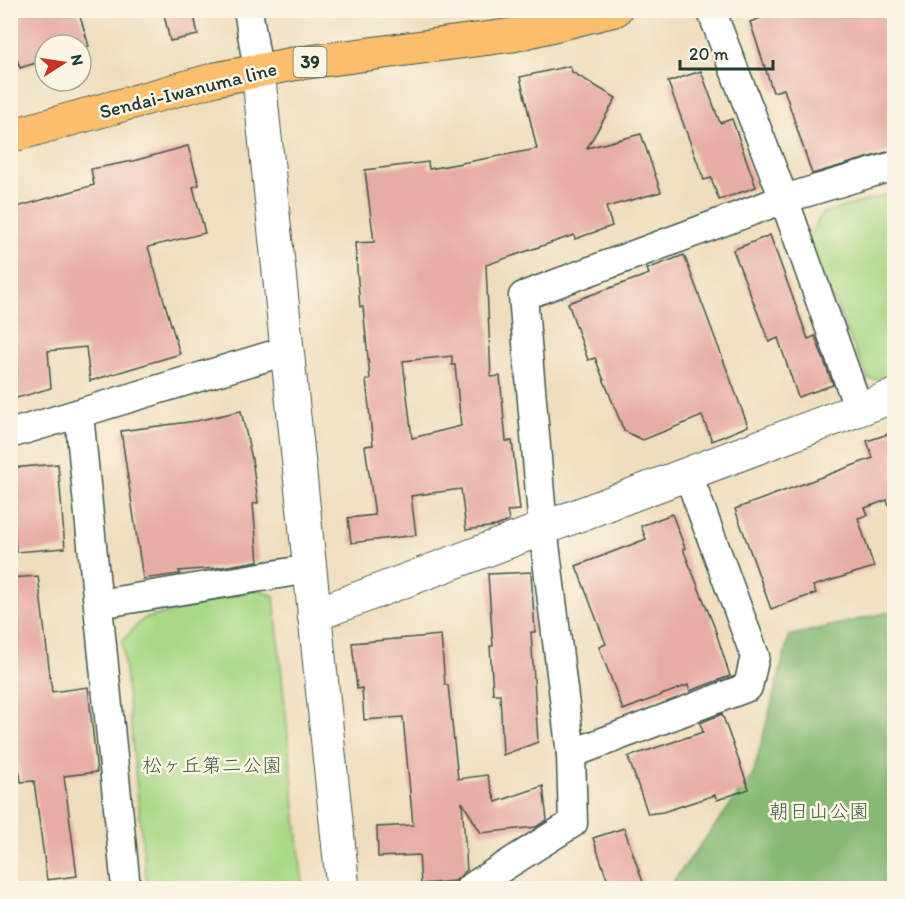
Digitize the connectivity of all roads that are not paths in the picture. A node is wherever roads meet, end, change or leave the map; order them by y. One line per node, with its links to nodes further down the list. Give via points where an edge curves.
1 (249, 10): 4 (street)
2 (615, 10): 4 (main road, Sendai-Iwanuma line / 39, via 513,35)
3 (711, 10): 7 (street)
4 (258, 70): 5 (main road, Sendai-Iwanuma line / 39); 8 (street)
5 (10, 136)
6 (894, 166): 7 (street)
7 (784, 199): 10 (street); 14 (street, via 523,296)
8 (286, 351): 11 (street); 15 (street)
9 (894, 396): 10 (street)
10 (859, 410): 13 (street)
11 (79, 414): 12 (street); 16 (street)
12 (10, 434)
13 (688, 474): 14 (street); 18 (street, via 755,656 748,687)
14 (543, 528): 17 (street); 18 (street)
15 (309, 568): 16 (street); 17 (street)
16 (99, 604): 19 (street)
17 (314, 615): 20 (street)
18 (571, 754): 21 (street, via 573,823)
19 (126, 888)
20 (343, 888)
21 (470, 888)

